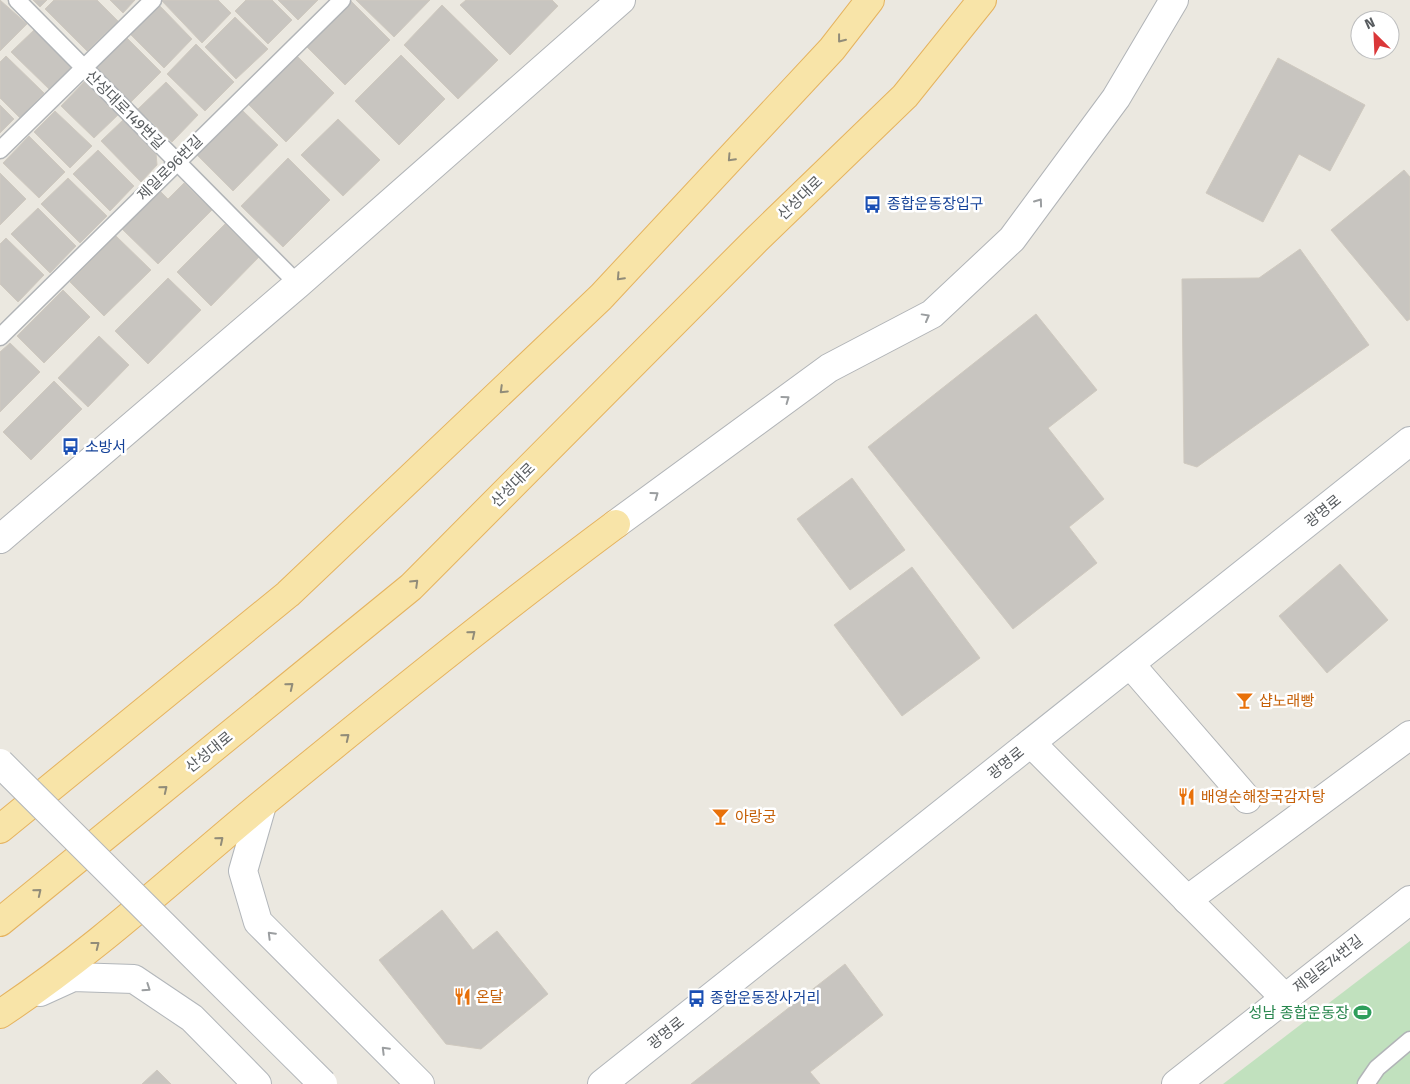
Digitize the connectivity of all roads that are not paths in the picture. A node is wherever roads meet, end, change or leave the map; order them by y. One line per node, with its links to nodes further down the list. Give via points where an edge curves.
1 (17, 0): 8 (lane, 산성대로149번길)
2 (153, 0): 8 (lane)
3 (342, 0): 10 (lane, 제일로96번길)
4 (621, 0): 11 (street)
5 (870, 0): 22 (main road, one-way to 22, via 832,49 580,318 288,594)
6 (982, 0): 25 (main road, 산성대로, one-way to 6, via 411,587 756,240 905,96)
7 (1174, 0): 14 (street, one-way to 7, via 829,368 932,314 1012,239 1116,98)
8 (82, 68): 9 (lane); 10 (lane, 산성대로149번길)
9 (0, 150)
10 (177, 161): 11 (lane, 산성대로149번길); 12 (lane, 제일로96번길)
11 (298, 284): 15 (street)
12 (0, 337)
13 (1410, 441): 16 (street, 광명로)
14 (616, 524): 21 (main road, one-way to 14, via 524,592)
15 (0, 540)
16 (1130, 664): 18 (street, 광명로); 20 (street)
17 (1410, 735): 23 (street)
18 (1031, 743): 23 (street); 32 (street, 광명로)
19 (0, 763): 30 (street, bridge)
20 (1247, 799)
21 (262, 805): 27 (main road, one-way to 21, via 96,946); 31 (street, one-way to 21, via 258,922 243,871)
22 (0, 829)
23 (1186, 900): 26 (street)
24 (1410, 900): 26 (street, 제일로74번길)
25 (0, 922)
26 (1285, 998): 33 (street, 제일로74번길)
27 (9, 1008): 29 (street, one-way to 29, via 73,977 134,979 192,1018)
28 (1410, 1040): 34 (lane, via 1377,1068)
29 (257, 1084)
30 (323, 1084)
31 (420, 1084)
32 (602, 1084)
33 (1176, 1084)
34 (1366, 1084)

